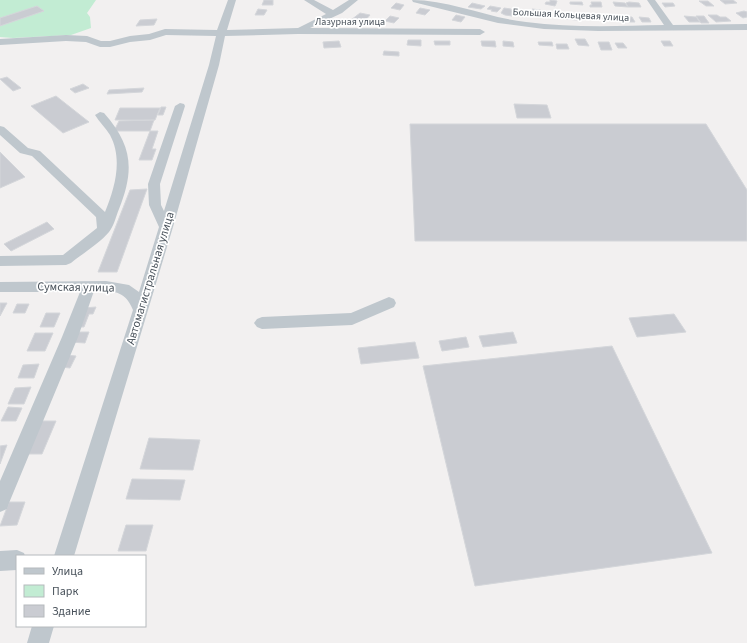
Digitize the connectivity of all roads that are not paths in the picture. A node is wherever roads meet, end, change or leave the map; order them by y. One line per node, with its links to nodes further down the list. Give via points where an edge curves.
1 (232, 0): 11 (street, Автомагистральная улица)
2 (308, 0): 6 (street)
3 (354, 0): 6 (street)
4 (416, 0): 8 (street, Большая Кольцевая улица, via 528,25)
5 (651, 0): 8 (street)
6 (333, 14): 9 (street)
7 (747, 27): 8 (street, Большая Кольцевая улица)
8 (670, 28)
9 (298, 32): 10 (street, Лазурная улица); 11 (street, Лазурная улица)
10 (480, 32)
11 (221, 33): 12 (street, Лазурная улица, via 165,32 110,44 100,44 87,39); 16 (street, Автомагистральная улица)
12 (0, 42)
13 (180, 106): 16 (street, via 154,184 155,205)
14 (100, 115): 17 (street, via 118,139 123,167 120,191)
15 (0, 129): 17 (street, via 24,151 36,153 102,216)
16 (166, 227): 22 (street, Автомагистральная улица)
17 (104, 229): 18 (street, via 66,260)
18 (0, 260)
19 (89, 286): 20 (street, Сумская улица); 22 (street, Сумская улица, via 122,288 131,293); 24 (street)
20 (0, 287)
21 (389, 302): 23 (street, via 352,319)
22 (140, 310): 25 (street, Автомагистральная улица)
23 (262, 323)
24 (0, 503)
25 (64, 555)
26 (0, 560): 27 (street)
27 (16, 560)
28 (43, 627): 29 (street)
29 (38, 643)

